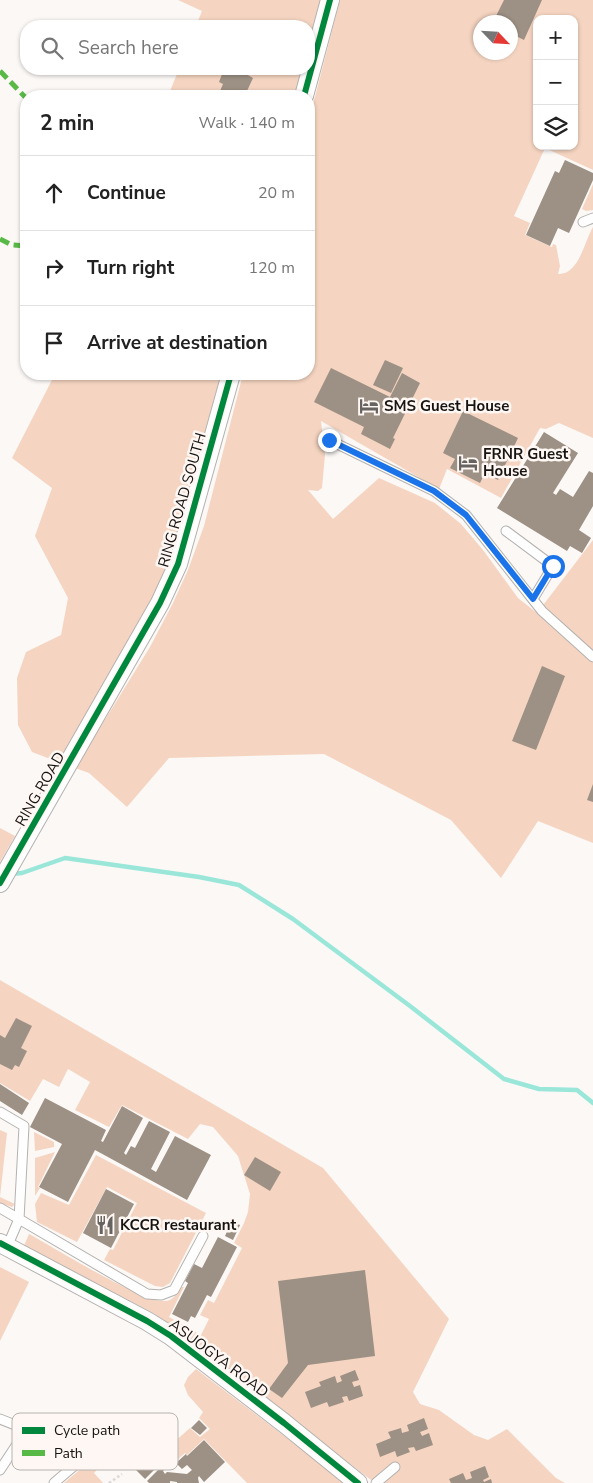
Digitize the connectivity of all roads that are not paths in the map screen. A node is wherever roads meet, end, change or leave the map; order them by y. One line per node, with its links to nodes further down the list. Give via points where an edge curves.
1 (330, 0): 2 (street)
2 (315, 55)
3 (310, 75): 4 (street)
4 (306, 90)
5 (593, 218): 6 (lane)
6 (583, 222)
7 (229, 380): 12 (street, RING ROAD SOUTH, via 178,564 160,603)
8 (329, 440): 10 (lane, via 434,491 466,515)
9 (506, 532): 10 (lane, via 553,566)
10 (533, 599): 11 (lane)
11 (593, 657)
12 (86, 734): 13 (street, RING ROAD)
13 (0, 883)
14 (0, 1112): 16 (lane, via 24,1126)
15 (0, 1208): 16 (lane)
16 (20, 1219): 17 (lane, via 148,1294 161,1295 174,1290); 18 (lane)
17 (203, 1236)
18 (4, 1245): 26 (street, ASUOGYA ROAD, via 172,1336)
19 (0, 1419): 20 (lane)
20 (12, 1423)
21 (12, 1452): 23 (lane)
22 (396, 1467): 27 (lane)
23 (0, 1470)
24 (69, 1470): 25 (lane)
25 (54, 1483)
26 (358, 1483)
27 (376, 1483)

